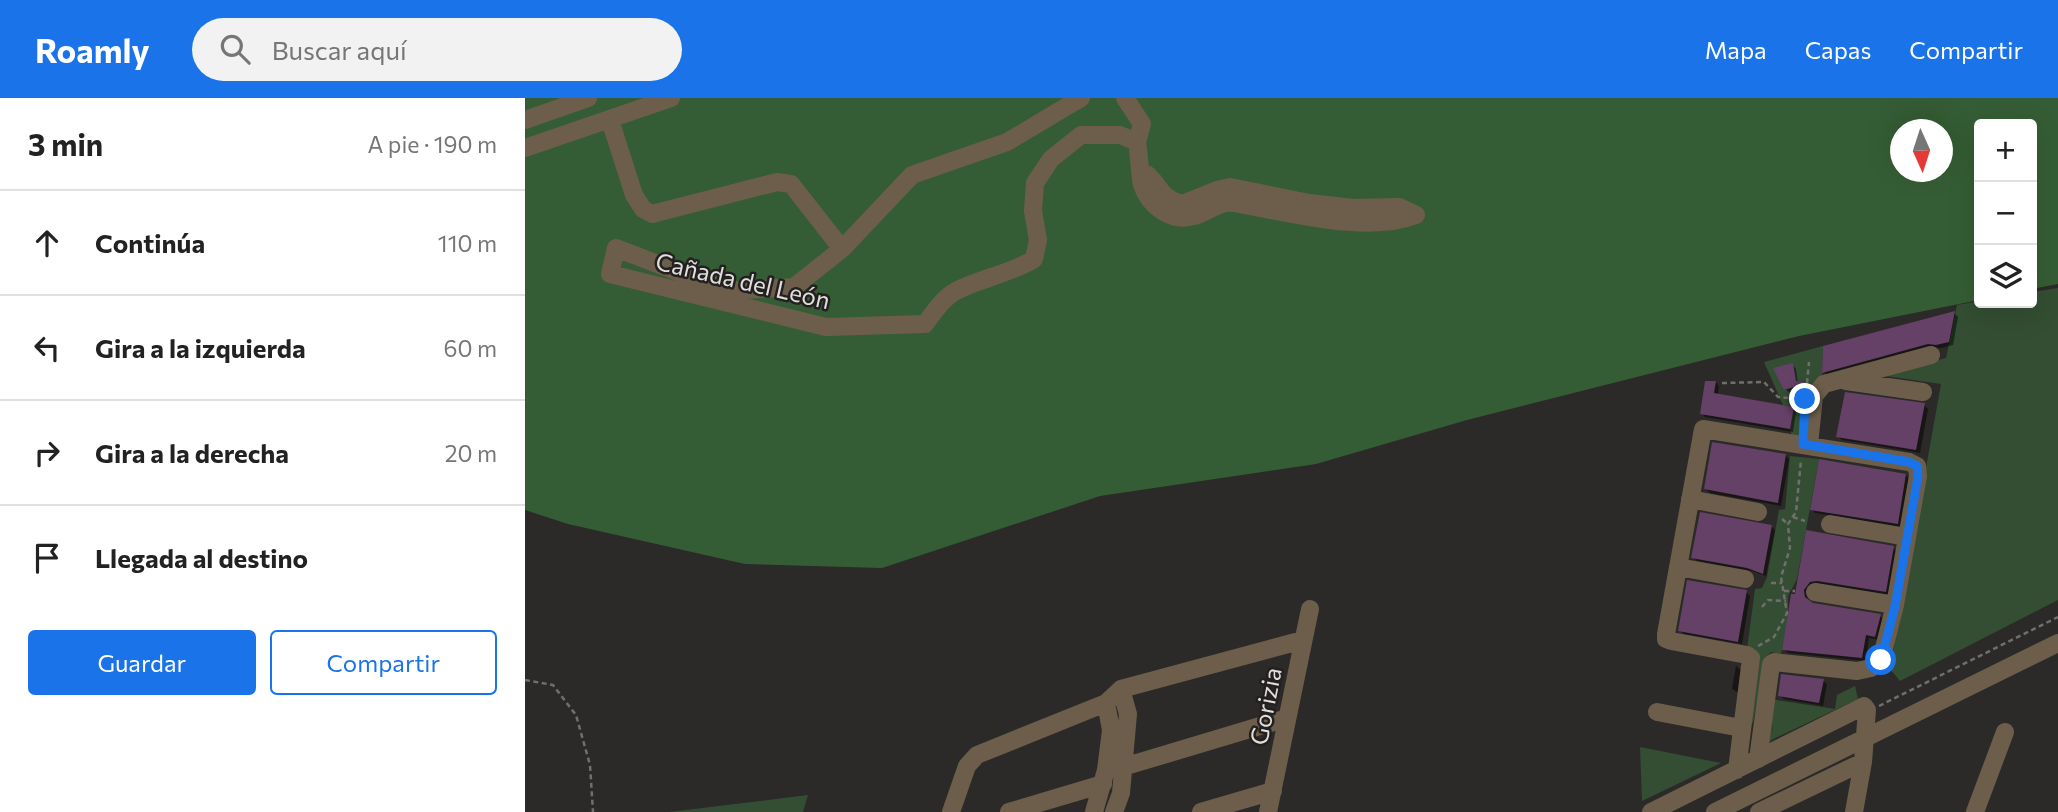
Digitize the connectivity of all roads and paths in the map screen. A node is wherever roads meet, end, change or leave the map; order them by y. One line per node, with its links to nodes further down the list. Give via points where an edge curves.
1 (588, 98): 5 (street)
2 (671, 98): 6 (street)
3 (1081, 98): 10 (street, Cañada del León, via 1007,142 912,175)
4 (1125, 98): 7 (street, via 1142,124)
5 (525, 120)
6 (610, 120): 8 (street); 10 (street, Cañada del León, via 634,195 643,209 652,214 777,182 791,184)
7 (1137, 142): 9 (street); 10 (street, Cañada del León, via 1120,135 1081,135 1051,159 1035,183 1038,240 1034,259 954,292 926,324 827,327 610,274 616,248 728,291 794,288)
8 (525, 148)
9 (1142, 172): 9 (street, via 1141,184 1152,203 1182,218 1229,202 1352,223 1399,222 1416,215 1399,207 1309,203 1230,187 1182,204 1169,200)
10 (842, 249)
11 (1931, 355): 12 (street)
12 (1836, 379): 14 (street); 16 (street, via 1814,396)
13 (1722, 383): 15 (path, via 1765,382 1778,397)
14 (1923, 392)
15 (1805, 399)
16 (1806, 445): 17 (street, via 1703,429); 19 (path); 24 (street, via 1917,466)
17 (1690, 499): 18 (street); 25 (street)
18 (1758, 512)
19 (1793, 517): 21 (path); 22 (path)
20 (1782, 519): 22 (path)
21 (1805, 521)
22 (1789, 524): 28 (path, via 1790,548)
23 (1829, 524): 24 (street)
24 (1907, 537): 33 (street)
25 (1678, 567): 26 (street); 46 (street, via 1666,639 1752,658)
26 (1745, 579)
27 (1771, 583): 28 (path)
28 (1782, 583): 29 (path)
29 (1784, 591): 30 (path); 32 (path)
30 (1795, 591)
31 (1815, 592): 33 (street)
32 (1786, 601): 34 (path, via 1768,600); 36 (path, via 1787,613)
33 (1895, 606): 49 (street, via 1881,660 1871,667 1857,671 1771,664)
34 (1762, 607)
35 (1310, 609): 37 (street, Gorizia)
36 (1774, 637): 39 (path); 40 (path)
37 (1303, 640): 42 (street); 45 (street, Gorizia)
38 (2058, 643): 48 (street)
39 (1776, 645)
40 (1758, 646)
41 (525, 680): 55 (path, via 552,685 576,715 590,765)
42 (1121, 690): 43 (street); 51 (street, via 1128,714)
43 (1106, 703): 53 (street, via 1111,730); 56 (street, via 977,755 967,766)
44 (1657, 712): 46 (street)
45 (1287, 718): 51 (street); 54 (street, Gorizia)
46 (1741, 728): 52 (street)
47 (2005, 732): 66 (street)
48 (1866, 736): 49 (street, via 1867,710 1861,707); 50 (street); 63 (street)
49 (1759, 759): 52 (street)
50 (1863, 762): 64 (street); 65 (street)
51 (1123, 767): 59 (street)
52 (1737, 770): 62 (street)
53 (1103, 784): 57 (street); 58 (street)
54 (1273, 791): 60 (street); 61 (street, Gorizia)
55 (593, 812)
56 (951, 812)
57 (1009, 812)
58 (1094, 812)
59 (1114, 812)
60 (1201, 812)
61 (1268, 812)
62 (1651, 812)
63 (1714, 812)
64 (1759, 812)
65 (1854, 812)
66 (1975, 812)

